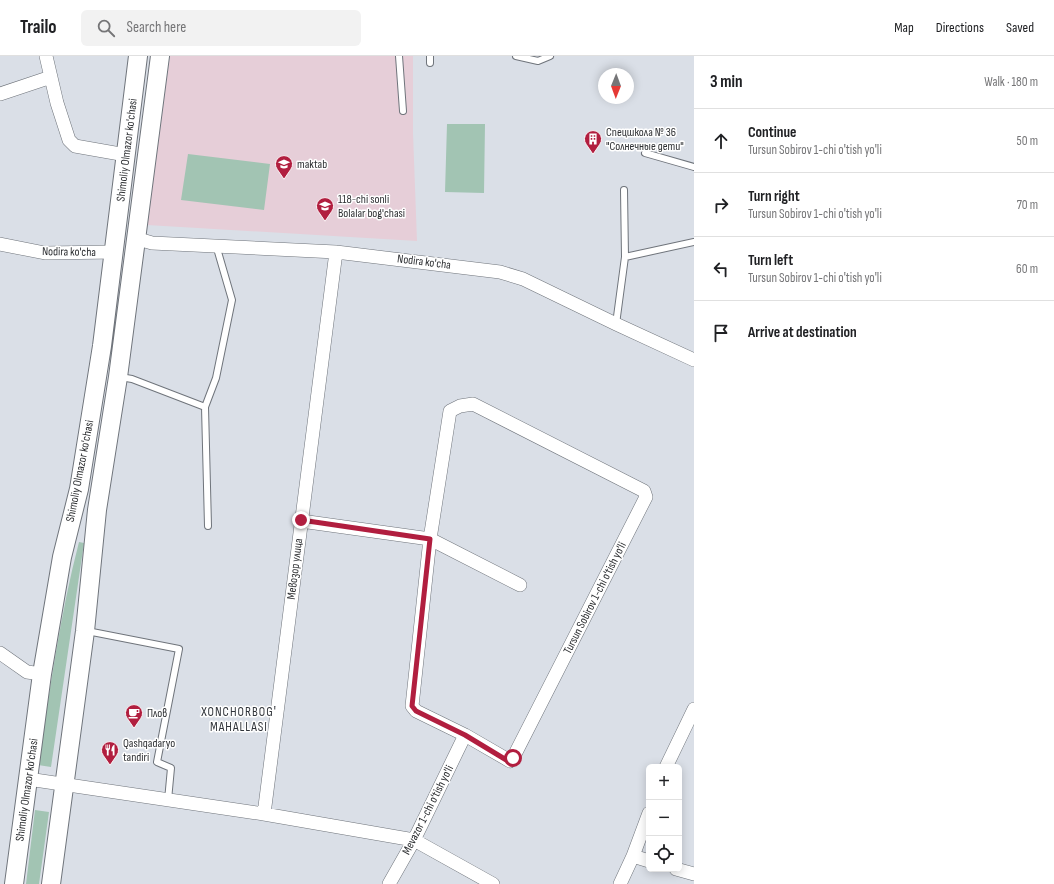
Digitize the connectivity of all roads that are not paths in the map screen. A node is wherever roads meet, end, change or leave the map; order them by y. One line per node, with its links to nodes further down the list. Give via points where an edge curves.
1 (46, 56): 9 (street)
2 (138, 56): 13 (main road, Shimoliy Olmazor ko'chasi)
3 (160, 56): 16 (main road, Shimoliy Olmazor ko'chasi)
4 (399, 56): 11 (lane)
5 (430, 56): 8 (lane)
6 (516, 56): 7 (lane, via 538,61)
7 (550, 56)
8 (430, 63)
9 (51, 77): 10 (street); 13 (street, via 69,140 75,146)
10 (0, 94)
11 (403, 111)
12 (645, 153): 14 (lane)
13 (126, 155): 20 (main road, Shimoliy Olmazor ko'chasi)
14 (694, 167)
15 (624, 190): 22 (lane)
16 (135, 238): 19 (street, Nodira ko'cha, via 152,242); 25 (main road, Shimoliy Olmazor ko'chasi)
17 (694, 242): 22 (lane)
18 (0, 244): 20 (street, Nodira ko'cha, via 45,253)
19 (216, 245): 21 (street, Nodira ko'cha); 28 (lane, via 232,300 216,378)
20 (114, 252): 24 (main road, Shimoliy Olmazor ko'chasi)
21 (336, 252): 23 (street, Nodira ko'cha, via 500,272 523,279); 29 (street, Мевозор улица)
22 (625, 257): 23 (lane)
23 (616, 324): 26 (street, Nodira ko'cha)
24 (102, 346): 25 (main road); 35 (main road, Shimoliy Olmazor ko'chasi, via 79,489 62,557)
25 (121, 349): 27 (main road, Shimoliy Olmazor ko'chasi)
26 (694, 360)
27 (118, 377): 28 (lane, via 132,379); 33 (main road, Shimoliy Olmazor ko'chasi, via 97,510)
28 (205, 407): 30 (lane)
29 (301, 520): 31 (street); 42 (street, Мевозор улица)
30 (208, 526)
31 (430, 539): 32 (street); 37 (street, Tursun Sobirov 1-chi o'tish yo'li, via 412,706 416,711); 37 (street, Tursun Sobirov 1-chi o'tish yo'li, via 450,411 460,406 473,404 644,491 646,497 513,758 508,761)
32 (520, 585)
33 (85, 631): 40 (main road, Shimoliy Olmazor ko'chasi); 41 (lane, via 179,649 157,762 171,768)
34 (0, 653): 35 (street, via 27,672)
35 (42, 674): 39 (main road, Shimoliy Olmazor ko'chasi)
36 (694, 709): 38 (street)
37 (465, 735): 44 (street, Mevazor 1-chi o'tish yo'li)
38 (667, 764)
39 (28, 779): 40 (street); 49 (main road, Shimoliy Olmazor ko'chasi)
40 (65, 784): 41 (street); 50 (main road, Shimoliy Olmazor ko'chasi)
41 (168, 800): 42 (street)
42 (264, 814): 44 (street)
43 (646, 821): 45 (street)
44 (414, 840): 51 (street, Mevazor 1-chi o'tish yo'li); 52 (street)
45 (633, 856): 46 (street); 53 (street)
46 (646, 860)
47 (682, 871): 48 (street)
48 (694, 874)
49 (14, 884)
50 (51, 884)
51 (389, 884)
52 (493, 884)
53 (620, 884)

